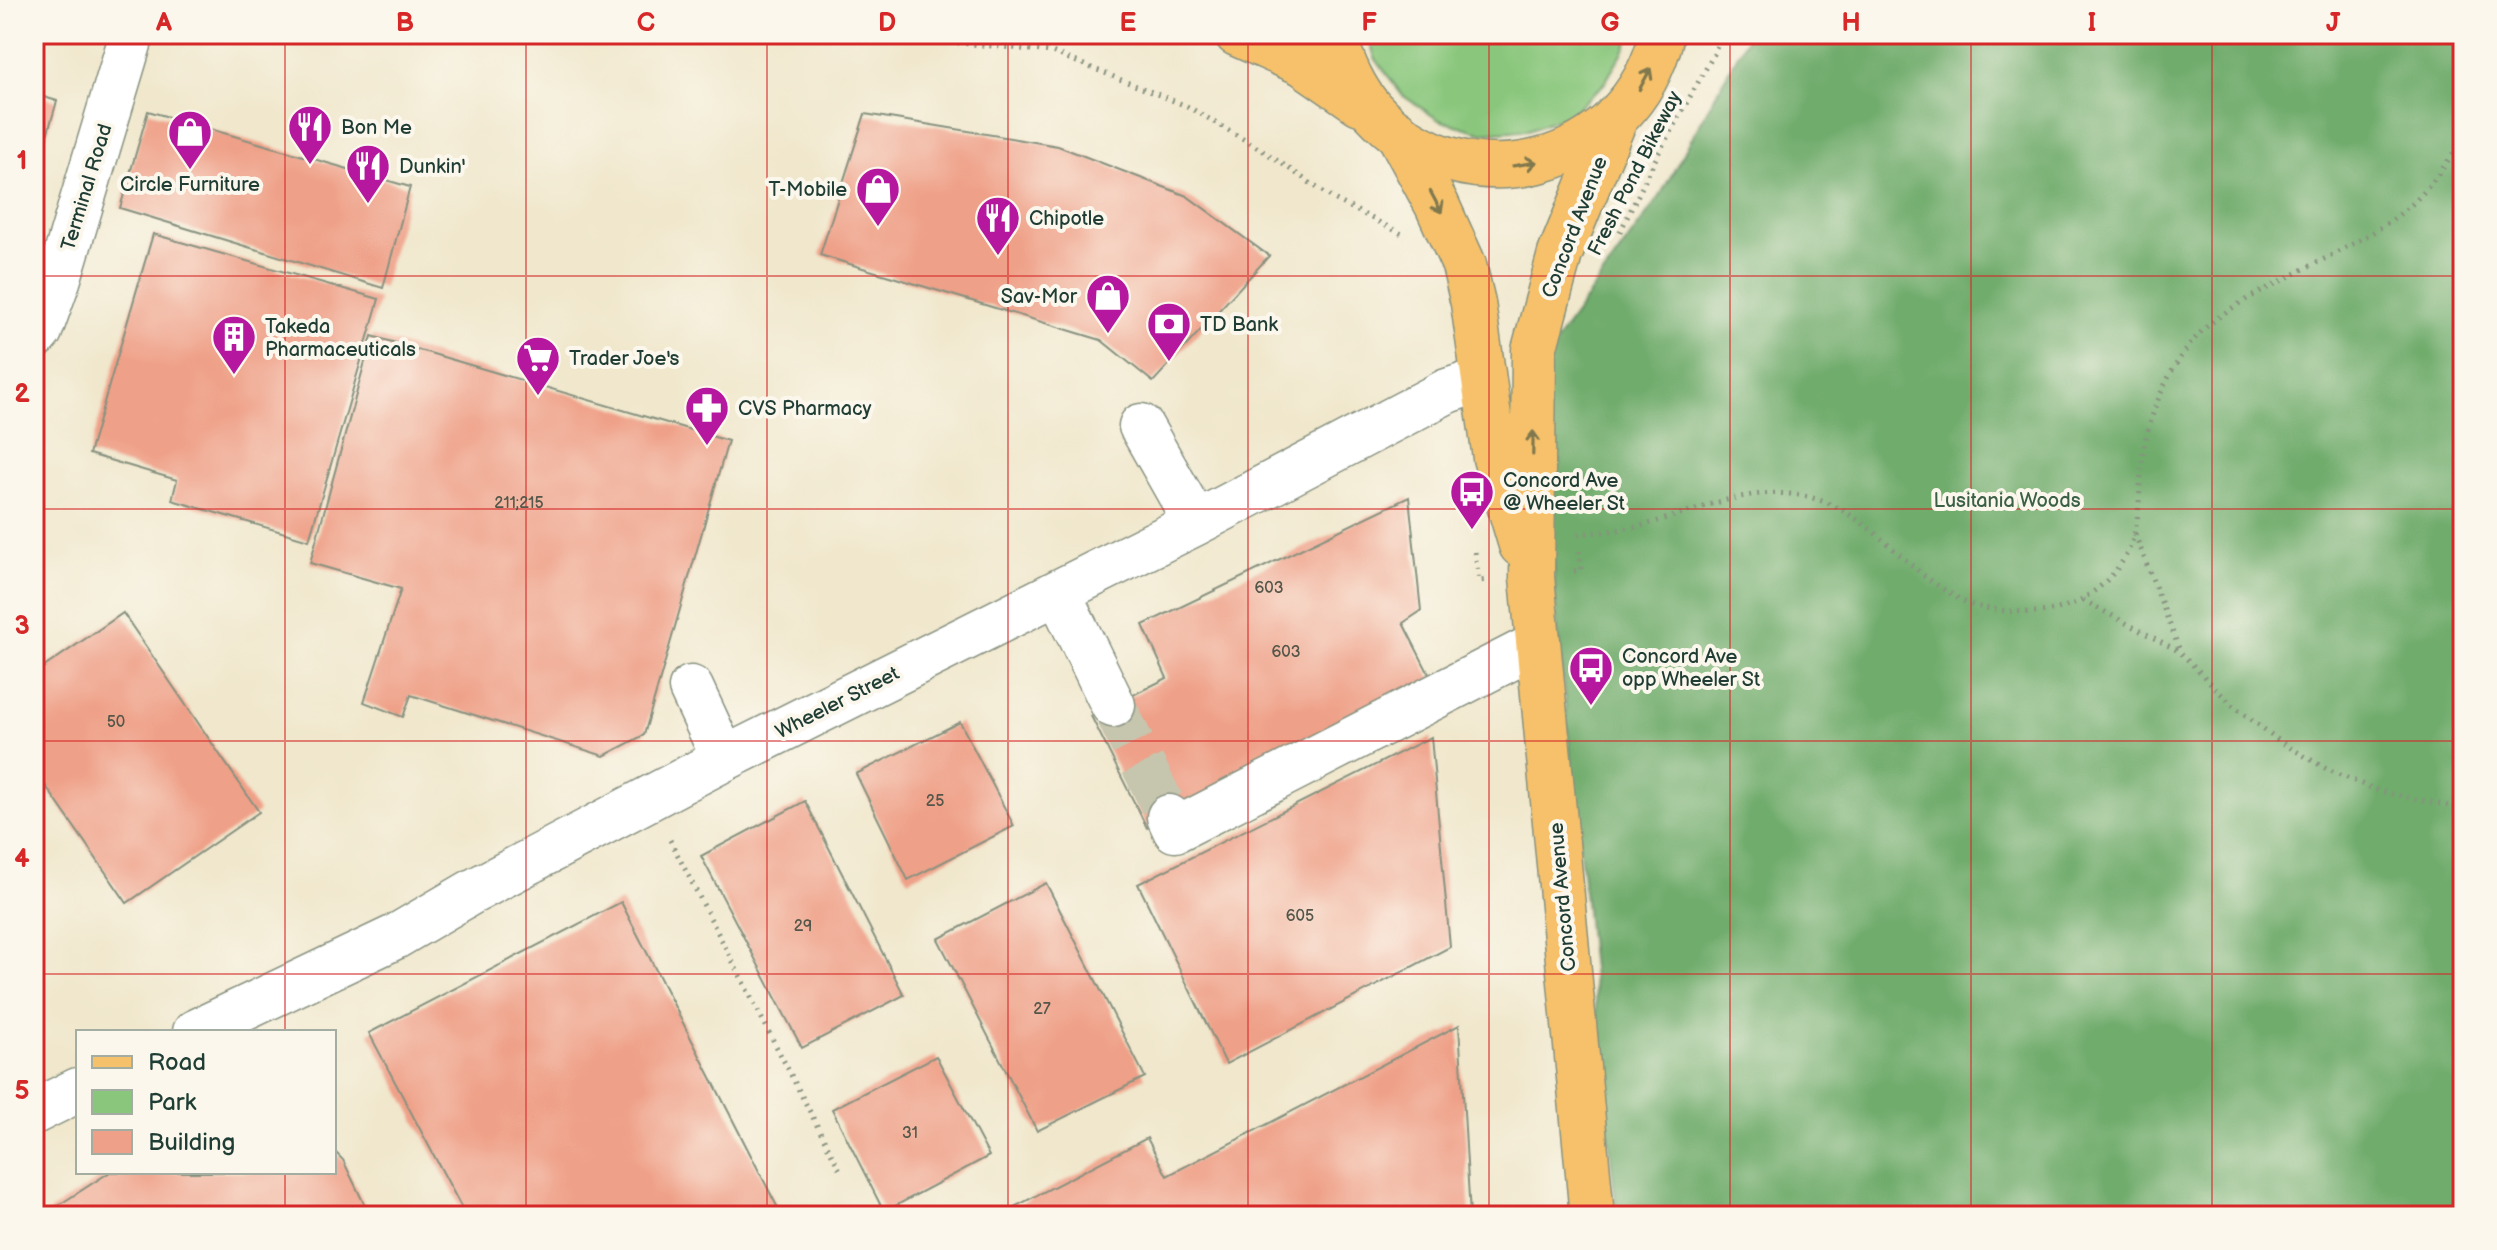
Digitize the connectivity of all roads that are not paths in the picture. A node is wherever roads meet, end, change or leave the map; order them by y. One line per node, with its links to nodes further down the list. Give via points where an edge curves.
1 (132, 34): 7 (street, Terminal Road, via 59,278)
2 (1237, 34): 6 (main road, via 1323,75)
3 (1334, 34): 6 (main road, via 1351,79)
4 (1662, 34): 5 (main road, one-way to 4, via 1646,78)
5 (1616, 117): 6 (main road, one-way to 5, via 1419,147 1454,161 1516,166 1565,153); 11 (main road, Concord Avenue, one-way to 5, via 1534,350 1560,254)
6 (1391, 127): 8 (main road, Concord Avenue, one-way to 8, via 1444,218 1464,265)
7 (34, 338)
8 (1483, 379): 10 (street, Wheeler Street, via 1447,391); 11 (main road, Concord Avenue)
9 (1141, 426): 10 (street)
10 (1196, 523): 12 (street, Wheeler Street)
11 (1511, 579): 13 (main road, Concord Avenue)
12 (1058, 592): 15 (street); 16 (street, Wheeler Street)
13 (1538, 644): 17 (street, via 1175,830); 21 (main road, Concord Avenue)
14 (691, 688): 16 (street)
15 (1113, 705)
16 (724, 759): 18 (street, Wheeler Street, via 395,937)
17 (1169, 817)
18 (199, 1030)
19 (76, 1091): 20 (street)
20 (34, 1112)
21 (1592, 1216)

